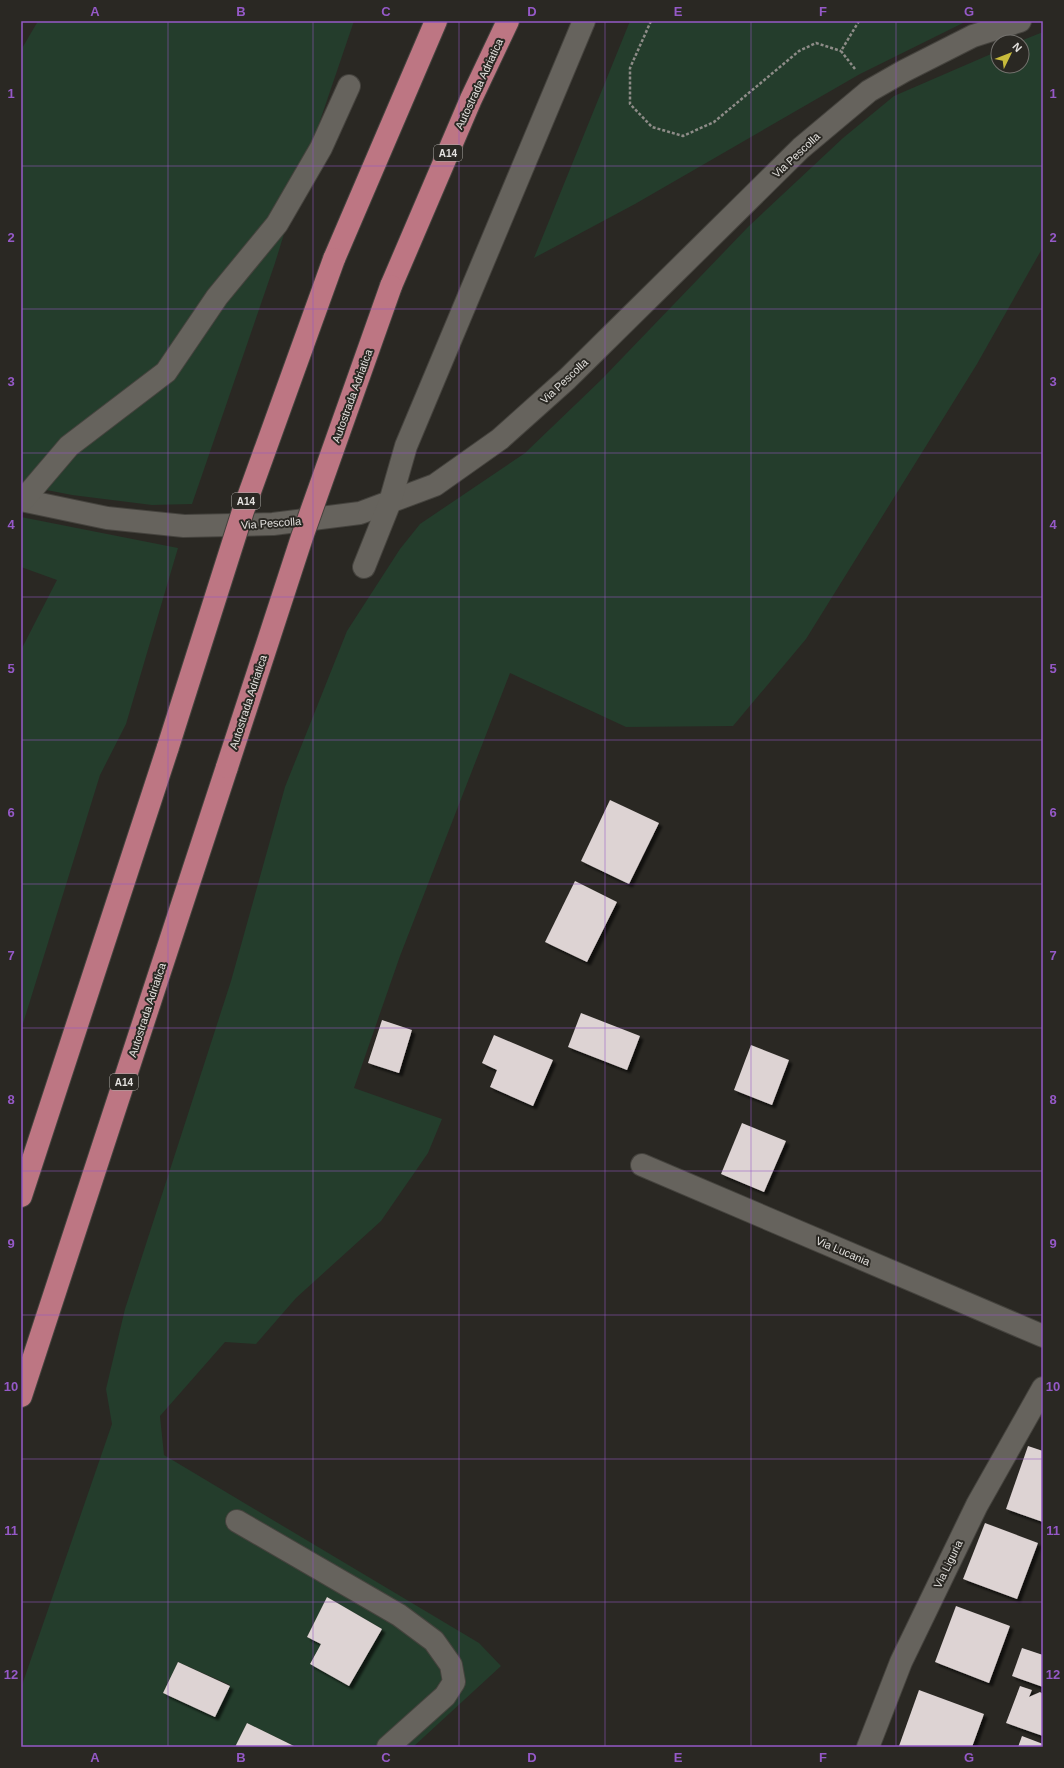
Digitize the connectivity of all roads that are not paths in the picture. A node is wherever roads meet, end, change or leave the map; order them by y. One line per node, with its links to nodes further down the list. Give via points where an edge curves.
1 (436, 21): 10 (highway, A14, bridge, via 334,258 243,510)
2 (508, 21): 13 (highway, Autostrada Adriatica / A14, bridge, via 471,99 391,286 302,537)
3 (584, 21): 7 (street, via 406,446)
4 (1020, 21): 7 (street, Via Pescolla, via 973,36 869,91 801,148 567,379 500,439 435,485)
5 (349, 86): 6 (street, via 321,148 277,224 217,297 166,372 70,446)
6 (22, 500): 7 (street, Via Pescolla, via 107,518 184,526 273,524 360,513)
7 (390, 502): 8 (street)
8 (364, 567)
9 (642, 1165): 11 (street, Via Lucania)
10 (21, 1196)
11 (1043, 1336)
12 (1043, 1388): 16 (street, Via Liguria, via 977,1505 901,1662)
13 (21, 1396)
14 (236, 1521): 15 (street, via 399,1615 434,1641 451,1665 454,1682 446,1696)
15 (388, 1747)
16 (868, 1747)

